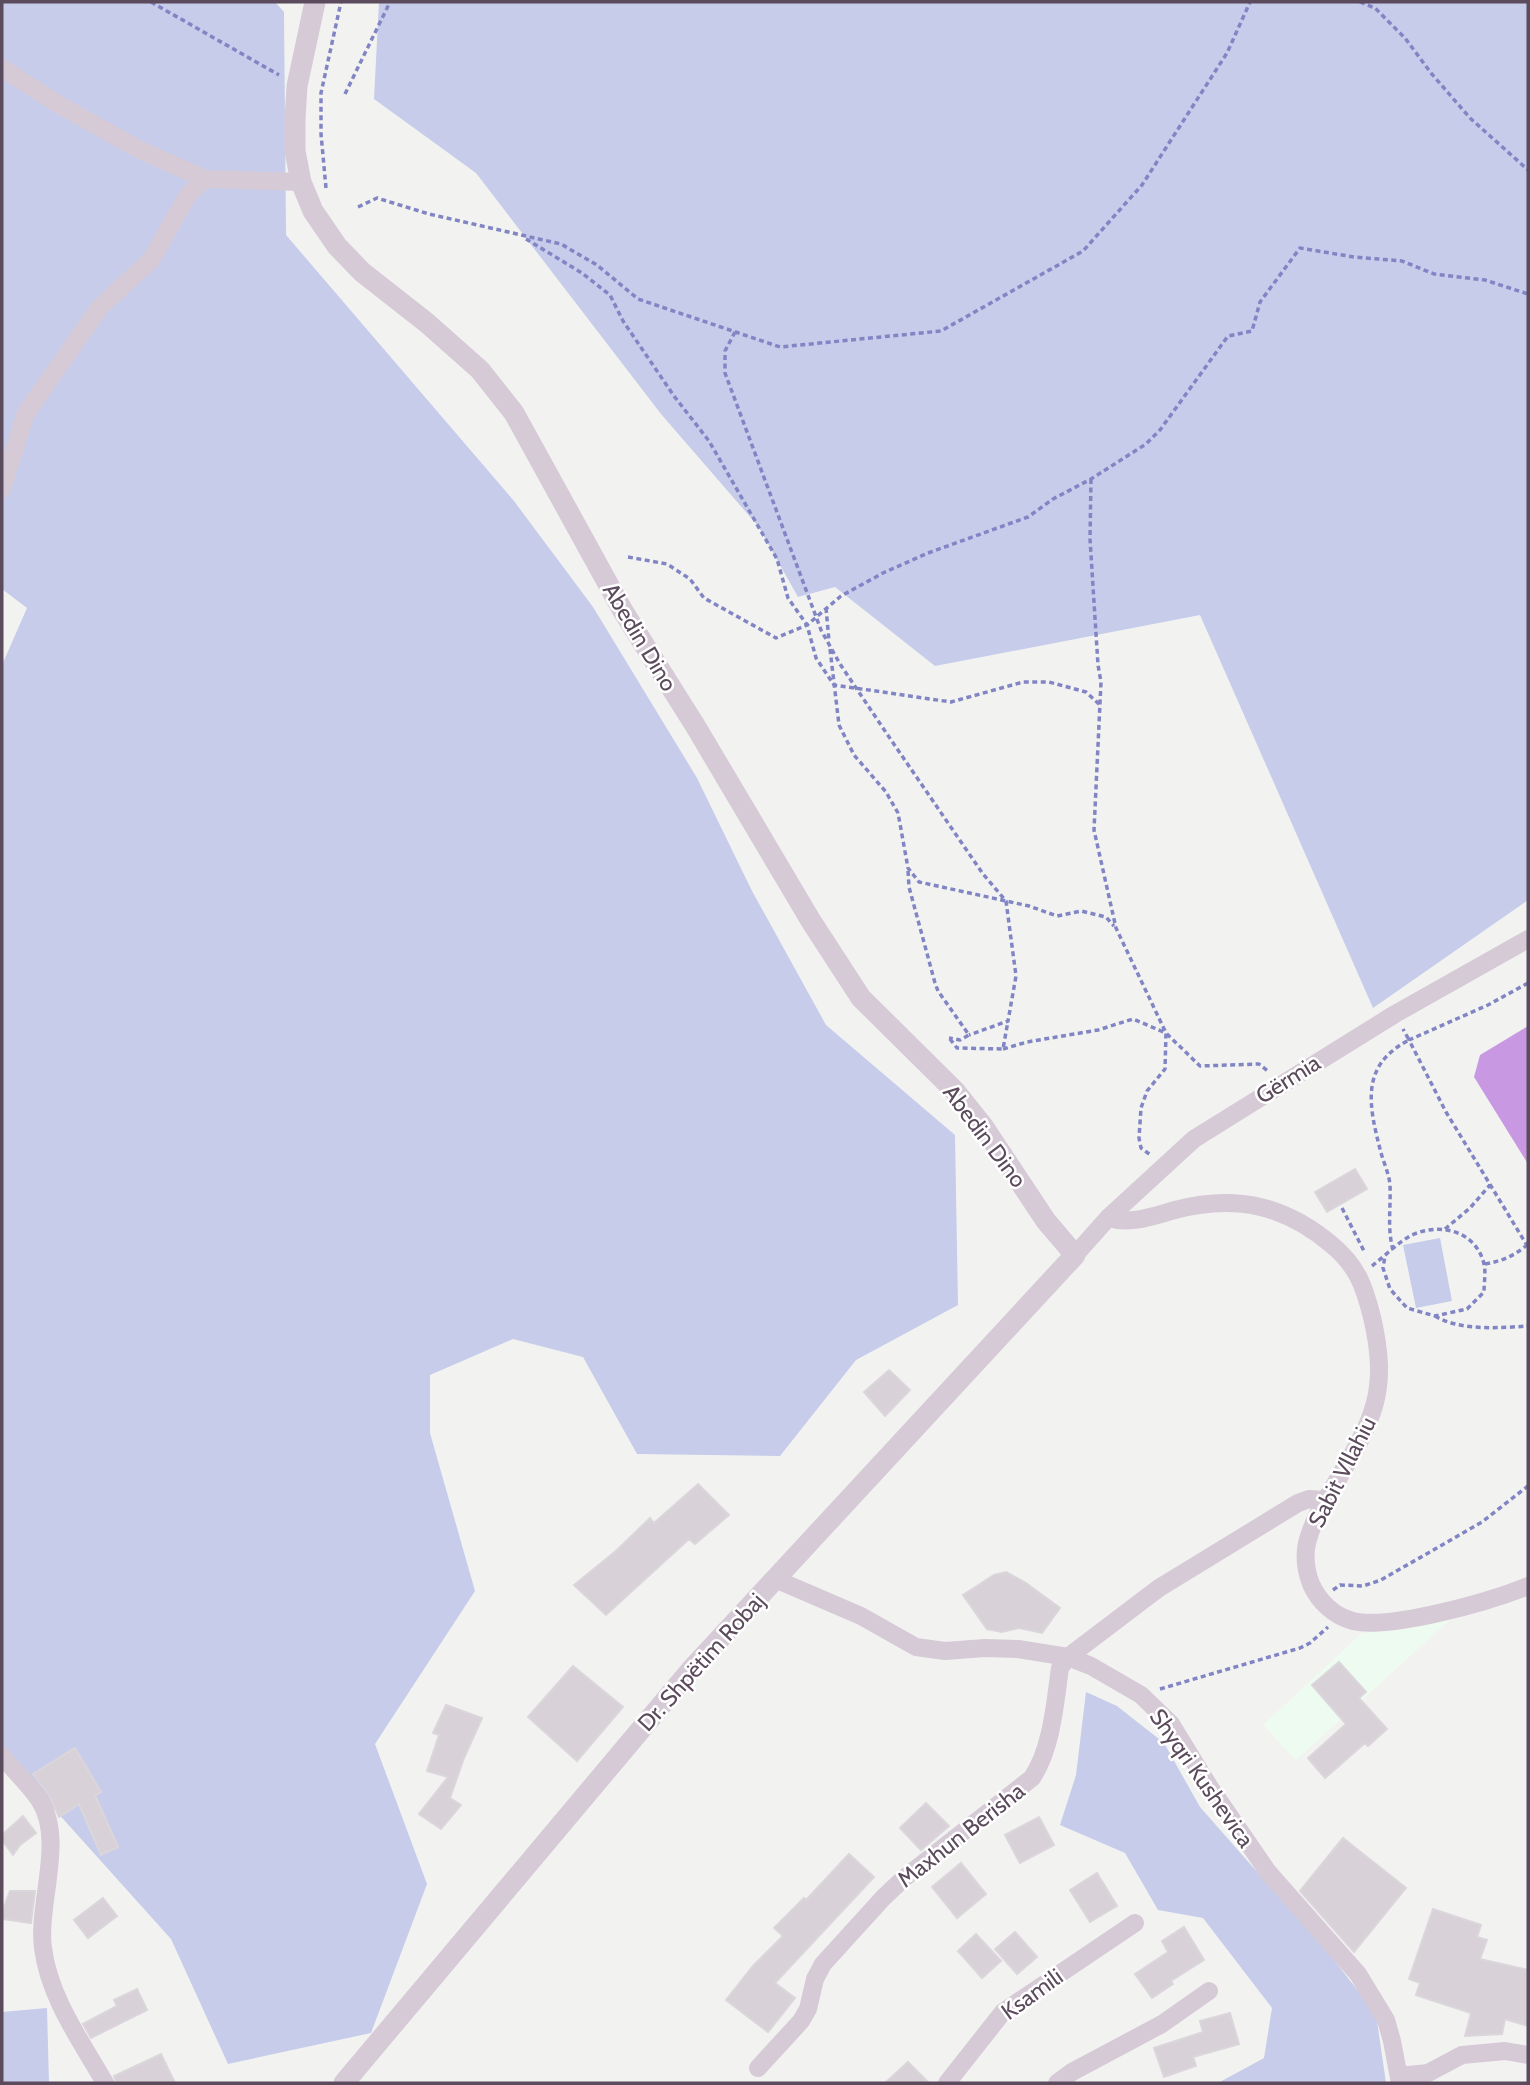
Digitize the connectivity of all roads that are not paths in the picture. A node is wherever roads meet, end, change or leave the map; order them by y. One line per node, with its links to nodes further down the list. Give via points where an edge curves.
1 (315, 2): 4 (street, Abedin Dino, via 297,86 295,151)
2 (2, 68): 3 (street, via 140,150)
3 (205, 179): 4 (street); 5 (street, via 188,195 151,260 100,307 26,413)
4 (301, 182): 8 (street, Abedin Dino, via 313,211 337,246 480,370 514,414 623,611 861,998 955,1091)
5 (2, 489)
6 (1528, 939): 7 (street, Gërmia, via 1395,1014 1194,1139)
7 (1108, 1218): 8 (street, Gërmia); 9 (street, Sabit Vllahiu, via 1136,1219 1200,1203 1263,1206 1292,1216 1333,1245 1357,1271 1377,1342 1378,1397 1367,1429)
8 (1075, 1255): 10 (street, Dr. Shpëtim Robaj)
9 (1325, 1500): 11 (street, Sabit Vllahiu, via 1305,1559 1314,1591 1339,1616 1355,1622 1391,1621 1451,1610); 12 (street, via 1309,1499 1286,1510 1159,1588)
10 (775, 1579): 12 (street, Shyqri Kushevica, via 861,1616 916,1647 1018,1649); 20 (street, Dr. Shpëtim Robaj, via 690,1671)
11 (1528, 1586)
12 (1068, 1657): 17 (street, Maxhun Berisha, via 1060,1668 1045,1749 1032,1778 883,1898 823,1964 801,2021); 18 (street, Shyqri Kushevica, via 1141,1695 1171,1724 1268,1872 1358,1974 1386,2020)
13 (2, 1756): 19 (street, via 41,1802 48,1823 43,1946 48,1971 52,1989)
14 (1135, 1923): 21 (street, Ksamili, via 1003,2012)
15 (1209, 1991): 22 (street)
16 (1528, 2055): 18 (street, via 1505,2051 1462,2055 1428,2073)
17 (758, 2068)
18 (1399, 2080)
19 (105, 2083)
20 (344, 2083)
21 (947, 2083)
22 (1057, 2083)

